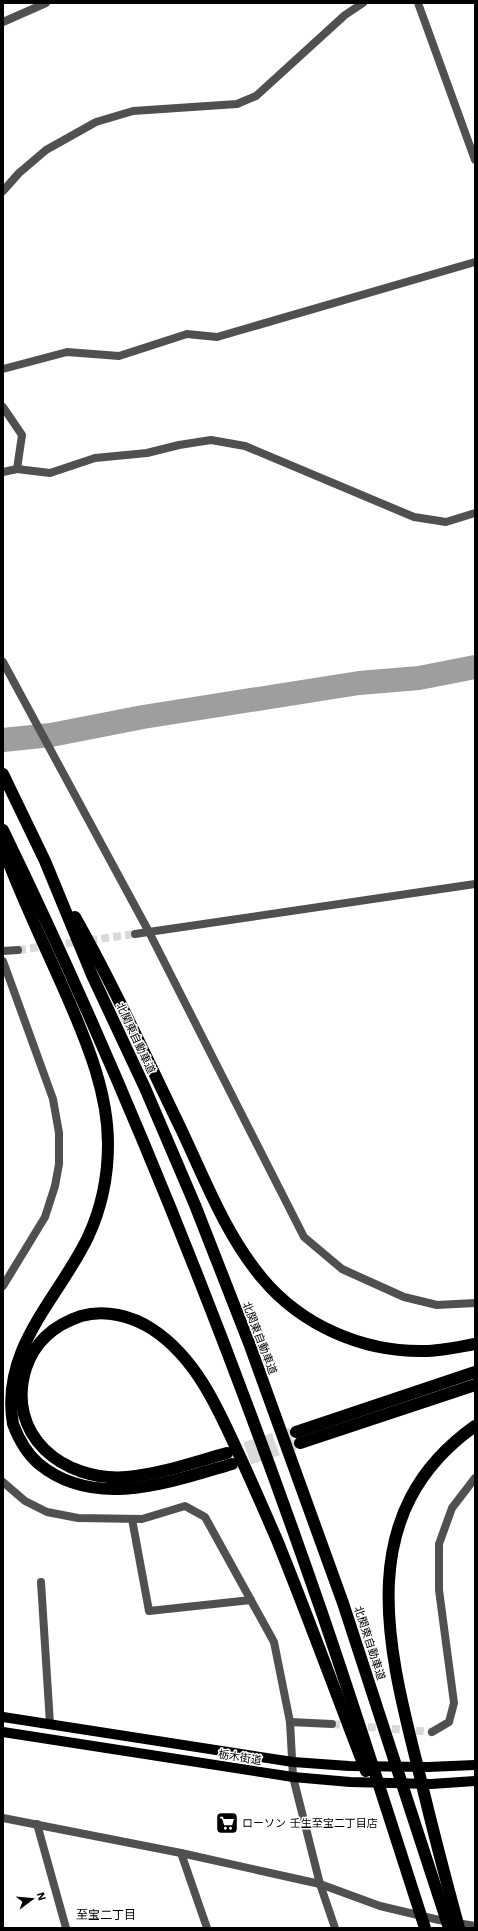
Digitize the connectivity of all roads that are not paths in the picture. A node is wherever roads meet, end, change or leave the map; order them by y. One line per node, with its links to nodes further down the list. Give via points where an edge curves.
1 (46, 3): 4 (street)
2 (363, 3): 6 (street, via 345,15 256,96 237,104 133,111 96,122 46,150)
3 (418, 3): 5 (street)
4 (3, 22)
5 (475, 160)
6 (3, 191)
7 (475, 262): 8 (street, via 217,337 187,334 119,356 67,352)
8 (3, 368)
9 (3, 407): 10 (street, via 22,435)
10 (17, 469): 11 (street); 12 (street, via 50,473 96,458 147,453 211,440 245,446 414,517 446,522)
11 (3, 472)
12 (475, 513)
13 (3, 662): 19 (street)
14 (3, 774): 17 (highway, 北関東自動車道)
15 (3, 830): 41 (highway, via 74,980 173,1214 226,1350 321,1612)
16 (3, 848): 41 (highway, via 90,1054 105,1109 108,1140 108,1166 103,1193 88,1238 15,1350 7,1392 9,1413 15,1430 22,1446 50,1472 67,1481 107,1489 132,1489 156,1485 229,1459 126,1477 87,1473 52,1458 30,1430 21,1399 23,1380 30,1358 40,1341 54,1328 74,1318 103,1313 124,1316 144,1324 163,1336 184,1357 203,1382 221,1416 260,1498)
17 (45, 862): 26 (highway, via 104,968 228,1227 262,1278 294,1309 312,1321 352,1340 397,1350 418,1351); 55 (highway, 北関東自動車道, via 92,975 145,1088 246,1336 338,1589)
18 (475, 884): 19 (street)
19 (149, 932): 20 (street); 25 (street, via 304,1237 342,1269 404,1297 437,1305)
20 (135, 934)
21 (18, 950): 22 (street)
22 (3, 951)
23 (3, 961): 24 (street, via 53,1099 59,1133 59,1164 45,1217)
24 (3, 1286)
25 (475, 1303)
26 (475, 1344)
27 (475, 1372): 28 (highway, via 298,1438)
28 (475, 1385)
29 (475, 1426): 56 (highway, via 447,1449 428,1471 412,1496 400,1522 391,1553 388,1610 391,1644 411,1742)
30 (475, 1478): 40 (street, via 452,1508 438,1544 439,1590 454,1703 448,1722)
31 (3, 1482): 32 (street, via 25,1501 47,1512 78,1518)
32 (132, 1519): 34 (street, via 142,1519 185,1506 205,1517); 34 (street, via 149,1611)
33 (41, 1582): 37 (street)
34 (251, 1600): 36 (street, via 274,1642)
35 (3, 1716): 37 (main road, 栃木街道)
36 (290, 1722): 38 (street); 42 (street)
37 (50, 1724): 42 (main road, 栃木街道)
38 (332, 1724)
39 (3, 1732): 44 (main road, 栃木街道)
40 (432, 1732)
41 (360, 1741): 54 (highway)
42 (292, 1762): 43 (main road, 栃木街道, via 428,1768); 44 (street)
43 (475, 1765)
44 (293, 1777): 45 (main road, 栃木街道, via 424,1784); 49 (street)
45 (475, 1781)
46 (3, 1818): 47 (street)
47 (37, 1824): 48 (street); 51 (street)
48 (181, 1853): 49 (street); 52 (street)
49 (320, 1884): 50 (street, via 380,1906); 53 (street)
50 (475, 1926)
51 (66, 1928)
52 (207, 1928)
53 (335, 1928)
54 (425, 1928)
55 (448, 1928)
56 (459, 1928)

